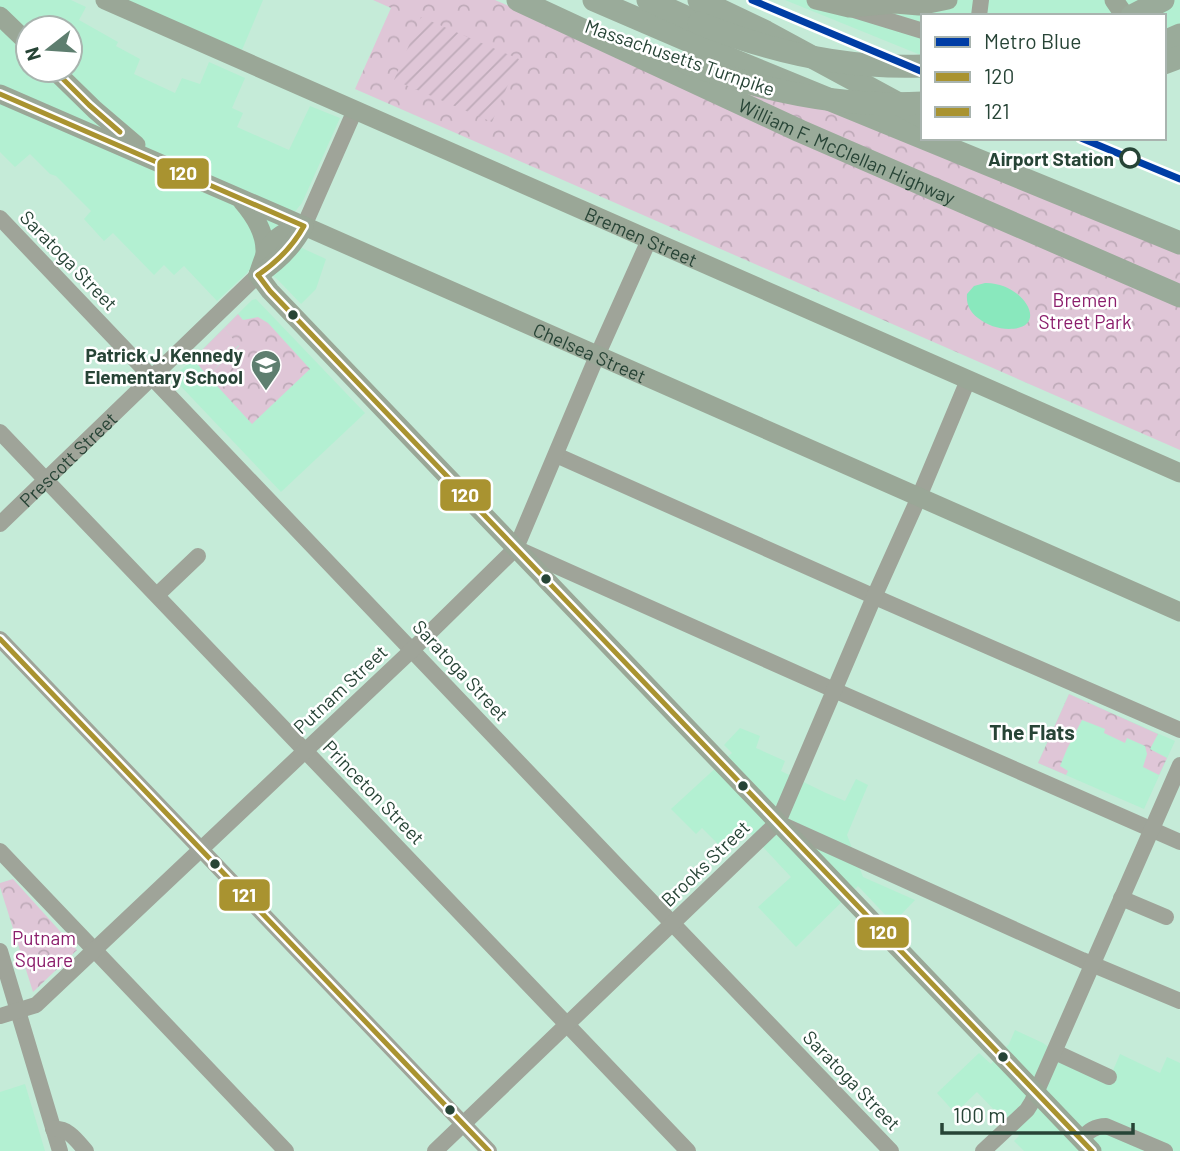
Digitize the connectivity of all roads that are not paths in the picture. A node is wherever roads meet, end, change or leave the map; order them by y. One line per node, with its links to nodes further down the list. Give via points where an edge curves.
1 (105, 0): 20 (main road, Bremen Street)
2 (594, 0): 22 (highway, William F. McClellan Highway)
3 (648, 0): 10 (highway, Massachusetts Turnpike)
4 (816, 0): 9 (main road)
5 (948, 0): 8 (main road, via 919,6)
6 (1163, 0): 11 (highway)
7 (521, 1): 16 (highway, Massachusetts Turnpike)
8 (898, 2): 9 (main road)
9 (849, 8): 14 (street)
10 (699, 11): 15 (highway, Massachusetts Turnpike, bridge, via 761,46 862,65); 21 (highway, via 766,32)
11 (1136, 14)
12 (0, 16): 13 (main road)
13 (14, 30)
14 (921, 30)
15 (921, 66)
16 (685, 70): 19 (highway, Massachusetts Turnpike, bridge, via 818,98 864,104); 34 (highway, William F. McClellan Highway, via 800,131)
17 (68, 84): 25 (main road)
18 (0, 94): 25 (main road, Chelsea Street)
19 (921, 103)
20 (355, 110): 28 (street, Prescott Street); 30 (main road, Bremen Street)
21 (921, 116)
22 (921, 137)
23 (928, 140): 29 (highway, William F. McClellan Highway)
24 (965, 140): 29 (highway)
25 (155, 162): 26 (main road, Chelsea Street)
26 (239, 198): 28 (main road, Chelsea Street); 32 (main road, via 260,228)
27 (0, 218): 36 (street, Saratoga Street)
28 (304, 226): 32 (main road, via 285,233); 33 (main road, Prescott Street, via 290,247); 35 (main road, Chelsea Street)
29 (1146, 230): 31 (highway, William F. McClellan Highway)
30 (649, 240): 35 (street, Putnam Street); 37 (main road, Bremen Street)
31 (1180, 243)
32 (265, 253): 33 (main road, Prescott Street)
33 (258, 275): 36 (street, Prescott Street); 44 (main road)
34 (1180, 296)
35 (597, 356): 39 (street, Putnam Street); 42 (main road, Chelsea Street)
36 (153, 378): 41 (street, Prescott Street); 50 (street, Saratoga Street)
37 (968, 380): 40 (main road, Bremen Street); 42 (street, Brooks Street)
38 (0, 432): 41 (street, Princeton Street)
39 (556, 455): 44 (street, Putnam Street); 47 (street)
40 (1180, 473)
41 (46, 480): 43 (street, Prescott Street); 46 (street, Princeton Street)
42 (919, 497): 47 (street, Brooks Street); 48 (main road, Chelsea Street)
43 (0, 524)
44 (516, 548): 50 (street, Putnam Street); 51 (street); 55 (main road)
45 (198, 556): 46 (street)
46 (156, 595): 53 (street, Princeton Street)
47 (874, 597): 51 (street, Brooks Street); 52 (street)
48 (1180, 612)
49 (0, 639): 58 (street)
50 (412, 650): 53 (street, Putnam Street); 62 (street, Saratoga Street)
51 (834, 690): 55 (street, Brooks Street); 56 (street)
52 (1180, 730)
53 (305, 751): 58 (street, Putnam Street); 69 (street, Princeton Street)
54 (1180, 765): 56 (street)
55 (778, 822): 62 (street, Brooks Street); 65 (street); 72 (main road)
56 (1152, 830): 57 (street); 60 (street)
57 (1180, 842)
58 (201, 850): 63 (street, Putnam Street); 73 (street)
59 (0, 851): 63 (street)
60 (1121, 898): 61 (street); 65 (street)
61 (1166, 917)
62 (671, 924): 69 (street, Brooks Street); 82 (street, Saratoga Street)
63 (94, 950): 67 (street, Putnam Street, via 36,1005); 78 (street)
64 (0, 951): 67 (street)
65 (1093, 963): 66 (street); 70 (street)
66 (1180, 1001)
67 (18, 1011): 68 (street, Putnam Street); 74 (street)
68 (0, 1016)
69 (567, 1024): 73 (street, Brooks Street); 81 (street, Princeton Street)
70 (1055, 1052): 71 (street); 72 (street)
71 (1109, 1077)
72 (1036, 1093): 75 (main road); 83 (street, via 1027,1110)
73 (463, 1124): 79 (street, Brooks Street); 80 (street)
74 (53, 1129): 76 (street); 77 (street, via 66,1131)
75 (1086, 1145): 84 (street, via 1090,1130 1106,1126)
76 (60, 1151)
77 (86, 1151)
78 (286, 1151)
79 (435, 1151)
80 (489, 1151)
81 (688, 1151)
82 (891, 1151)
83 (983, 1151)
84 (1165, 1151)

